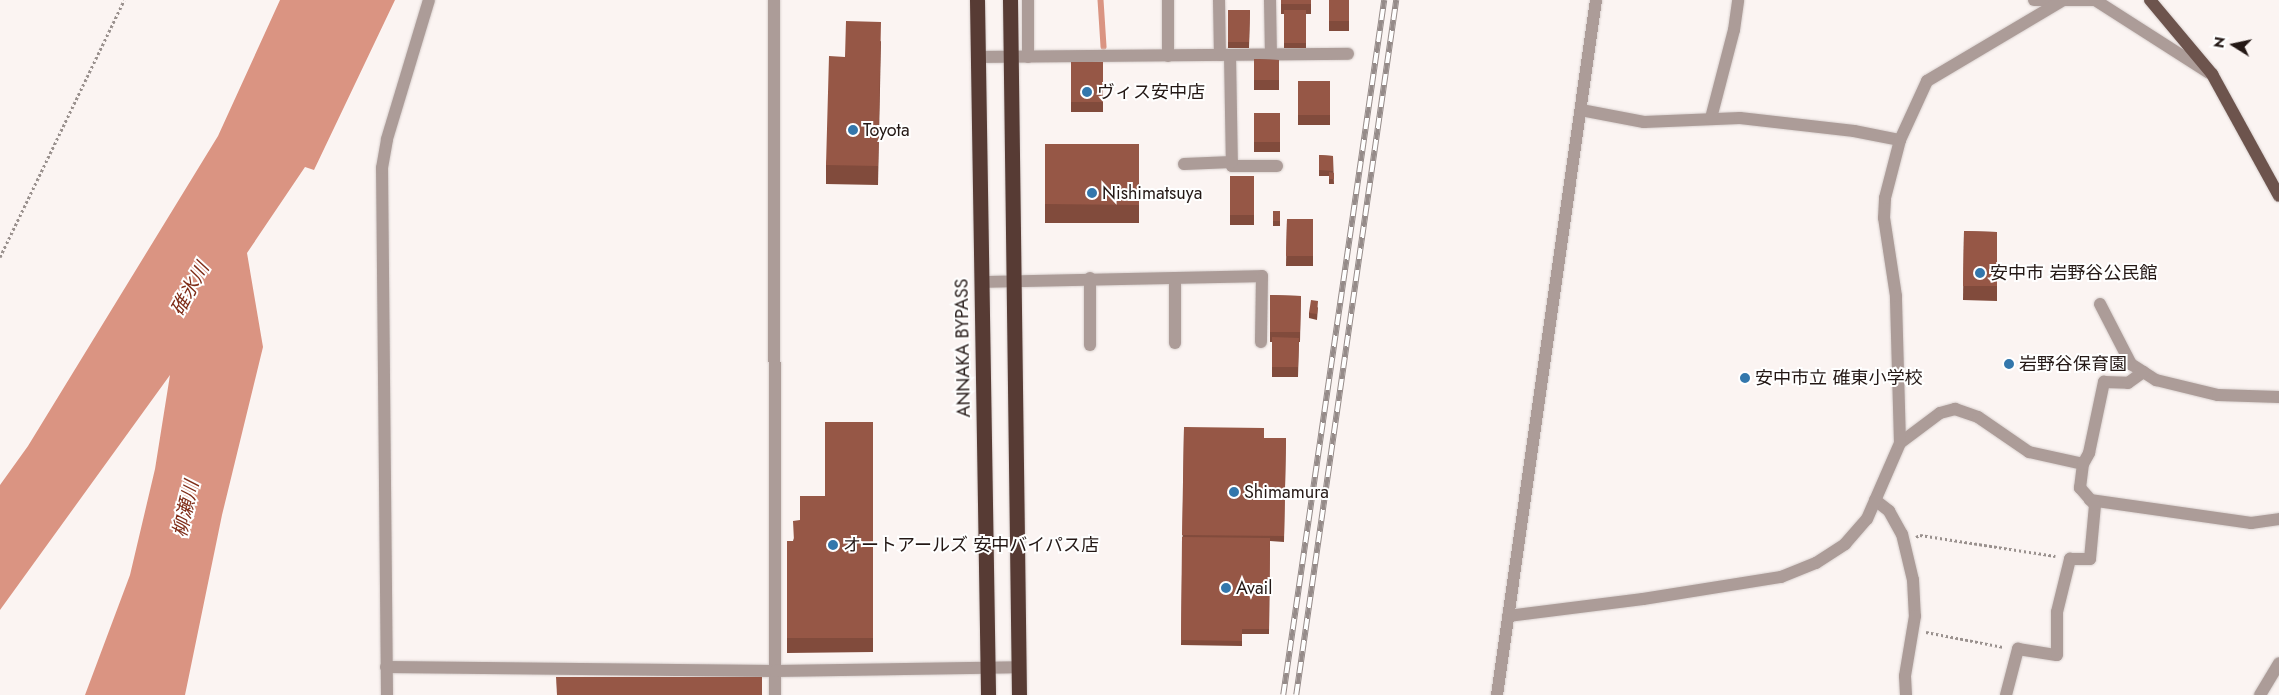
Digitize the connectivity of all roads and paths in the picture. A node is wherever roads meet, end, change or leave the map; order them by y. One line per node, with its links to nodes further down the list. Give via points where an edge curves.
1 (124, 0): 31 (path)
2 (429, 0): 53 (street, via 387,139 382,168)
3 (774, 0): 56 (street)
4 (977, 0): 20 (highway, ANNAKA BYPASS)
5 (1010, 0): 21 (highway)
6 (1028, 0): 22 (street)
7 (1168, 0): 19 (street)
8 (1219, 0): 17 (street)
9 (1270, 0): 18 (street)
10 (1596, 0): 24 (street)
11 (1738, 0): 25 (street, via 1734,30)
12 (2034, 0): 15 (street)
13 (2095, 0): 15 (street); 23 (street)
14 (2150, 0): 23 (main road)
15 (2062, 1): 26 (street, via 1927,81)
16 (1348, 54): 18 (street)
17 (1225, 55): 18 (street); 19 (street); 27 (street)
18 (1271, 55)
19 (1168, 56): 22 (street)
20 (978, 57): 21 (street); 35 (highway, ANNAKA BYPASS)
21 (1011, 57): 22 (street); 34 (highway)
22 (1028, 57)
23 (2212, 74): 30 (main road)
24 (1581, 110): 25 (street, via 1644,122); 49 (street)
25 (1711, 118): 26 (street, via 1740,118 1854,131)
26 (1900, 140): 42 (street, via 1885,198 1884,218 1896,296)
27 (1232, 162): 28 (street); 29 (street, via 1232,166)
28 (1184, 164)
29 (1277, 166)
30 (2279, 196)
31 (0, 257)
32 (1090, 278): 33 (street); 34 (street); 39 (street)
33 (1174, 278): 37 (street, via 1262,276); 38 (street)
34 (1013, 281): 35 (street); 54 (highway)
35 (981, 282): 55 (highway, ANNAKA BYPASS)
36 (2100, 304): 40 (street, via 2132,364)
37 (1261, 342)
38 (1175, 343)
39 (1090, 345)
40 (2143, 372): 41 (street, via 2156,380 2218,395); 43 (street, via 2128,383 2104,382 2089,453)
41 (2279, 397)
42 (1900, 443): 43 (street, via 1940,413 1956,408 1978,416 2029,452); 44 (street)
43 (2083, 464): 45 (street, via 2080,488)
44 (1875, 500): 47 (street, via 1889,511); 49 (street, via 1867,519 1845,544 1816,563 1781,577)
45 (2090, 500): 46 (street, via 2251,523); 48 (street, via 2095,505 2090,559)
46 (2279, 519)
47 (1906, 544): 48 (path, via 1920,535); 50 (street, via 1916,616)
48 (2070, 559): 51 (street, via 2057,612 2057,654)
49 (1508, 616): 61 (street)
50 (1913, 630): 51 (path); 62 (street, via 1905,676)
51 (2018, 650): 63 (street)
52 (2279, 663): 64 (street)
53 (386, 667): 56 (street); 57 (street)
54 (1018, 667): 55 (street); 60 (highway)
55 (987, 668): 56 (street); 59 (highway, ANNAKA BYPASS)
56 (775, 671): 58 (street)
57 (387, 695)
58 (775, 695)
59 (988, 695)
60 (1019, 695)
61 (1497, 695)
62 (1906, 695)
63 (2006, 695)
64 (2260, 695)

